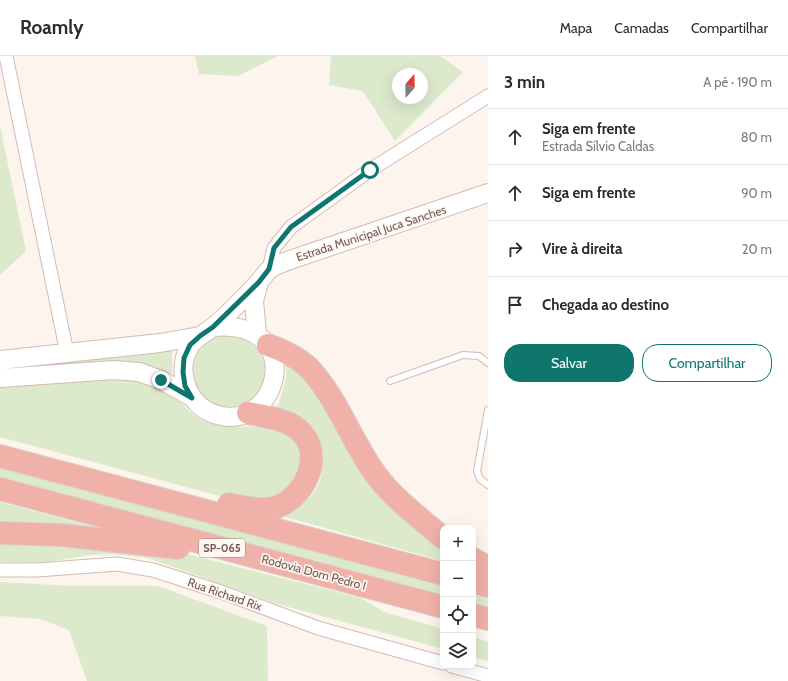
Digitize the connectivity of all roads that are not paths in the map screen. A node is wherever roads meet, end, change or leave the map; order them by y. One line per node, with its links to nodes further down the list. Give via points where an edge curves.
1 (6, 56): 7 (street)
2 (488, 96): 4 (street, via 370,170 291,227 274,248)
3 (488, 193): 4 (main road, Estrada Municipal Juca Sanches, via 290,260)
4 (264, 276): 5 (main road); 6 (main road, via 254,301)
5 (206, 331): 6 (main road, via 229,325 244,328); 7 (main road, via 160,343); 12 (main road, via 190,345 184,358 185,386)
6 (263, 340): 14 (main road, via 274,360 276,375 271,390 262,402); 19 (highway, via 285,351 307,367 332,401 376,475 392,494)
7 (67, 353): 8 (main road)
8 (0, 360)
9 (488, 363): 11 (lane, via 479,356 463,355)
10 (0, 378): 12 (main road, via 114,370 139,372 161,380)
11 (390, 381)
12 (192, 398): 14 (main road, via 214,414 231,416)
13 (488, 410): 16 (lane, via 477,471 480,479)
14 (248, 413): 15 (highway, via 274,418 292,425 305,436 311,450 312,466 308,479 300,492 276,508 256,509 237,506)
15 (0, 456): 24 (highway, SP-065)
16 (488, 485)
17 (0, 489): 23 (highway, Rodovia Dom Pedro I / SP-065)
18 (0, 533): 23 (highway, via 126,541)
19 (440, 535)
20 (476, 561): 21 (highway)
21 (488, 567)
22 (0, 570): 30 (street, Rua Richard Rix, via 117,564 153,570 318,628)
23 (306, 570): 27 (highway, Rodovia Dom Pedro I / SP-065)
24 (440, 573)
25 (476, 583): 26 (highway)
26 (488, 586)
27 (440, 606)
28 (476, 616): 29 (highway)
29 (488, 619)
30 (440, 662)
31 (463, 669): 32 (street)
32 (488, 676)

